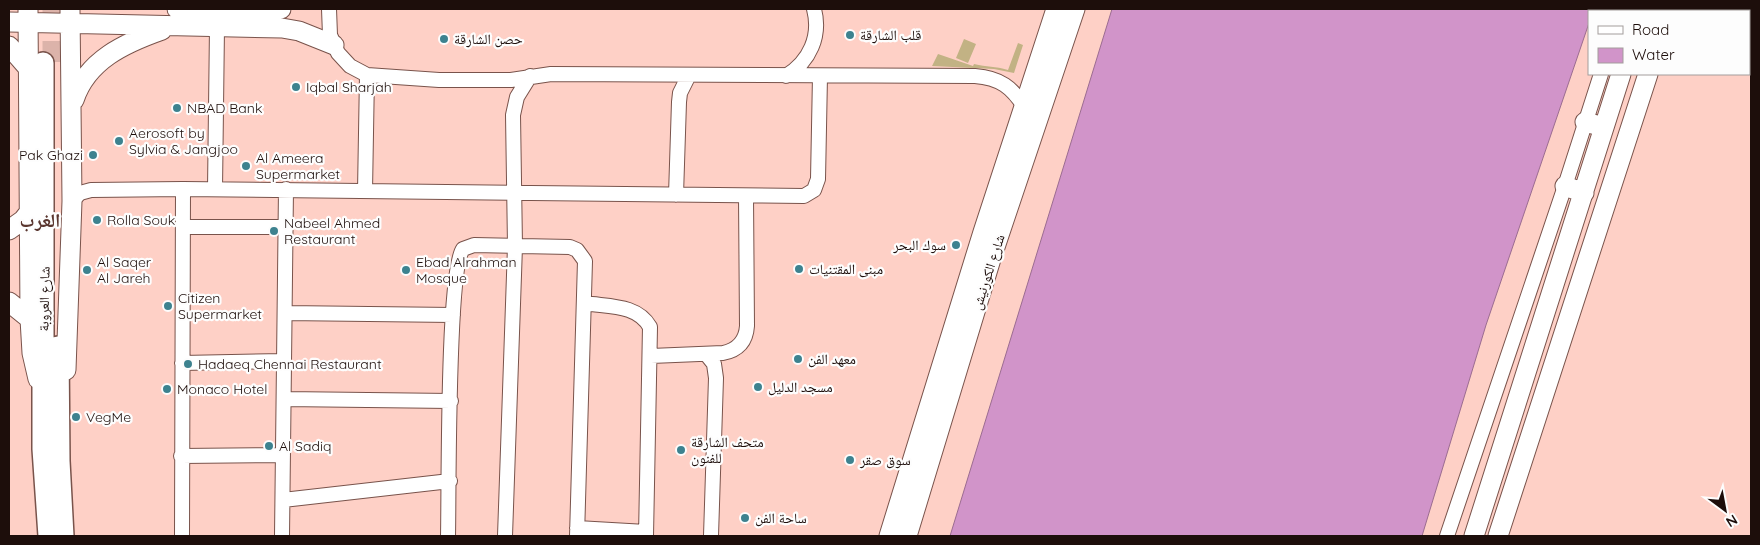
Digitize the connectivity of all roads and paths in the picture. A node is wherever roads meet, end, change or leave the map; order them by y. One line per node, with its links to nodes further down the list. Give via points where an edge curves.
1 (281, 9): 8 (street)
2 (329, 9): 11 (street, via 328,24)
3 (814, 9): 19 (street, via 816,32 811,50 802,63)
4 (1056, 9): 23 (street, شارع الكورنيش)
5 (1075, 9): 67 (street, شارع الكورنيش, via 991,259)
6 (28, 16): 7 (street); 9 (street); 13 (street)
7 (70, 16): 8 (street); 22 (street)
8 (175, 18): 10 (street); 22 (street, via 105,58 83,81)
9 (9, 22)
10 (217, 27): 11 (street, via 282,28); 28 (street)
11 (334, 45): 14 (street, via 350,66)
12 (9, 46): 13 (street)
13 (42, 65): 36 (street); 50 (main road, شارع العروبة)
14 (367, 75): 18 (street, via 439,80 511,80); 30 (street)
15 (689, 75): 18 (street); 19 (street); 33 (street, via 679,102)
16 (1601, 75): 24 (street)
17 (1621, 75): 25 (street)
18 (530, 76): 31 (street, via 517,97 513,115)
19 (786, 76): 20 (street)
20 (820, 76): 23 (street, via 991,77 1016,93); 34 (street, via 818,180 814,190 804,196)
21 (1641, 76): 70 (street)
22 (72, 105): 35 (street)
23 (1025, 108): 66 (street, شارع الكورنيش)
24 (1585, 122): 25 (street); 26 (street)
25 (1604, 128): 32 (street)
26 (1565, 186): 32 (street); 68 (street)
27 (183, 189): 28 (street); 35 (street, via 91,190 80,193); 38 (street)
28 (215, 189): 29 (street)
29 (286, 190): 30 (street); 37 (street)
30 (371, 191): 31 (street)
31 (514, 193): 33 (street); 40 (street)
32 (1584, 193): 69 (street)
33 (676, 195): 34 (street)
34 (746, 196): 46 (street, via 746,334 731,351)
35 (72, 201): 50 (street, via 68,361 64,376)
36 (30, 211): 39 (street); 45 (street)
37 (286, 226): 38 (street); 43 (street)
38 (183, 227): 49 (street)
39 (9, 230)
40 (515, 246): 42 (street, via 570,247 577,250 586,261); 44 (street, via 474,245 463,249 458,259); 64 (street)
41 (9, 302): 45 (street)
42 (585, 304): 47 (street, via 636,312 645,318 650,326); 57 (street)
43 (285, 313): 44 (street); 48 (street)
44 (454, 315): 52 (street)
45 (30, 319): 50 (street, via 33,363)
46 (706, 354): 47 (street); 65 (street, via 714,364 716,378)
47 (651, 356): 58 (street)
48 (284, 361): 49 (street); 51 (street)
49 (182, 363): 54 (street)
50 (50, 391): 59 (main road, شارع العروبة, via 43,449); 60 (main road, شارع العروبة)
51 (284, 399): 52 (street); 53 (street)
52 (451, 401): 55 (street)
53 (283, 455): 54 (street); 56 (street)
54 (181, 456): 61 (street)
55 (450, 481): 56 (street); 63 (street)
56 (283, 500): 62 (street)
57 (577, 532): 58 (street)
58 (646, 534)
59 (48, 536)
60 (63, 536)
61 (182, 536)
62 (282, 536)
63 (448, 536)
64 (505, 536)
65 (710, 536)
66 (889, 536)
67 (907, 536)
68 (1446, 536)
69 (1474, 536)
70 (1498, 536)

